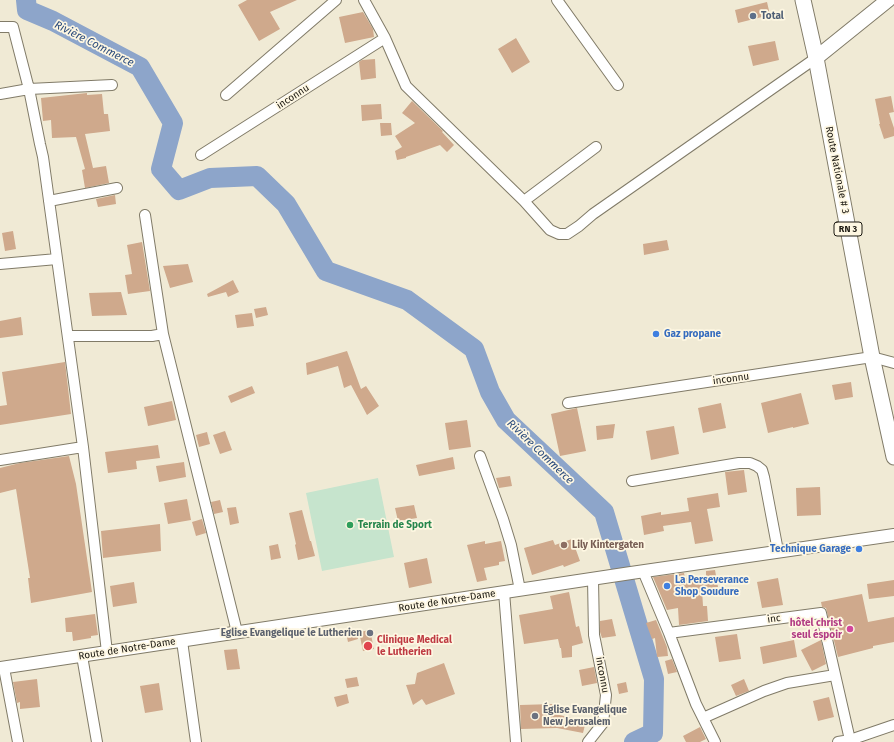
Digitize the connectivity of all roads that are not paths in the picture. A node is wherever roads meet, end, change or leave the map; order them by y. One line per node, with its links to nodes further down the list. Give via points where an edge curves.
1 (336, 0): 13 (street)
2 (364, 0): 7 (street)
3 (557, 0): 10 (street)
4 (803, 0): 8 (main road, Route Nationale # 3 / RN 3)
5 (888, 0): 8 (main road)
6 (0, 27): 11 (street, via 13,26)
7 (385, 38): 15 (street, inconnu); 18 (street, via 406,86)
8 (816, 58): 18 (street, via 567,234 550,230); 24 (main road, Route Nationale # 3 / RN 3)
9 (112, 85): 11 (street)
10 (618, 86)
11 (29, 89): 12 (street); 17 (street)
12 (0, 94)
13 (226, 95)
14 (596, 147): 18 (street)
15 (201, 155)
16 (117, 188): 17 (street)
17 (49, 201): 20 (street)
18 (524, 201)
19 (145, 215): 22 (street)
20 (57, 259): 21 (street); 23 (street)
21 (0, 264)
22 (163, 334): 23 (street); 38 (street)
23 (68, 336): 27 (street)
24 (872, 357): 25 (street, inconnu); 26 (street, inconnu); 29 (main road, Route Nationale # 3 / RN 3)
25 (894, 363)
26 (568, 403)
27 (83, 447): 30 (street); 41 (street)
28 (480, 456): 36 (street, via 511,545)
29 (894, 457)
30 (0, 460)
31 (632, 480): 33 (street, via 739,463 757,466 762,470 764,477)
32 (894, 535): 33 (street, Route de Notre-Dame)
33 (778, 551): 34 (street, Route de Notre-Dame)
34 (637, 572): 35 (street, Route de Notre-Dame); 39 (street)
35 (599, 578): 36 (street, Route de Notre-Dame); 52 (street, inconnu, via 594,636 606,695 603,723)
36 (520, 590): 37 (street, Route de Notre-Dame)
37 (504, 592): 38 (street, Route de Notre-Dame); 51 (street)
38 (237, 632): 40 (street, Route de Notre-Dame)
39 (669, 633): 44 (street, inc, via 821,613); 45 (street)
40 (182, 641): 41 (street, Route de Notre-Dame); 50 (street)
41 (107, 652): 42 (street, Route de Notre-Dame)
42 (82, 656): 43 (street, Route de Notre-Dame); 49 (street)
43 (2, 668): 48 (street)
44 (835, 675): 45 (street, via 787,683); 47 (street, inc)
45 (703, 718): 53 (street)
46 (894, 725): 47 (street)
47 (850, 740): 54 (street)
48 (18, 742)
49 (98, 742)
50 (196, 742)
51 (516, 742)
52 (588, 742)
53 (716, 742)
54 (838, 742)

